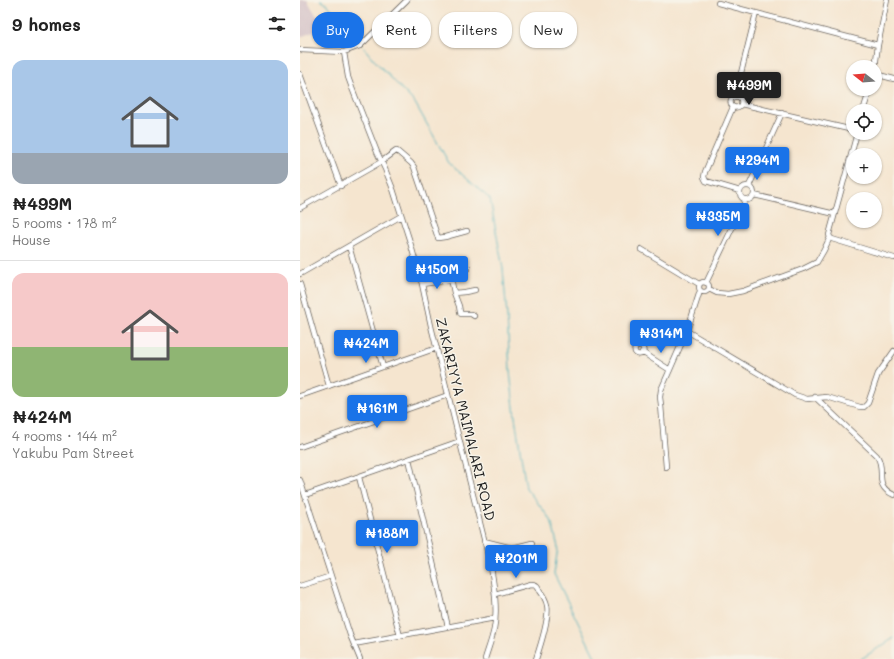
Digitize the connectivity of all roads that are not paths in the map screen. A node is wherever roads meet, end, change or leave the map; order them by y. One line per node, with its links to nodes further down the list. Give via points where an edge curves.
1 (407, 0): 7 (street, via 360,46)
2 (887, 0): 5 (street)
3 (718, 3): 4 (street)
4 (756, 13): 5 (street); 12 (street)
5 (878, 46): 8 (street)
6 (300, 50): 7 (street)
7 (344, 52): 18 (street, ZAKARIYYA MAIMALARI ROAD, via 348,77)
8 (876, 60)
9 (300, 74): 19 (street)
10 (882, 75): 11 (street)
11 (894, 78)
12 (735, 97): 13 (street, via 741,100); 14 (street, via 730,101)
13 (741, 104): 14 (street, via 739,107); 15 (street)
14 (733, 107): 21 (street, via 704,177 706,180)
15 (782, 113): 16 (street); 20 (street)
16 (846, 128)
17 (855, 140): 25 (street)
18 (381, 162): 19 (street); 26 (street, ZAKARIYYA MAIMALARI ROAD); 27 (street, via 397,151 411,163 438,238)
19 (340, 186): 24 (street)
20 (748, 186): 21 (street); 22 (street, via 753,189)
21 (740, 191): 23 (street, via 742,198)
22 (754, 195): 23 (street, via 751,199); 25 (street)
23 (746, 199): 35 (street)
24 (300, 208)
25 (835, 214): 28 (street)
26 (401, 216): 29 (street); 37 (street, ZAKARIYYA MAIMALARI ROAD)
27 (467, 231)
28 (830, 237): 31 (street); 39 (street, via 817,262 803,269 735,293 718,293)
29 (349, 246): 33 (street); 48 (street)
30 (641, 249): 38 (street)
31 (894, 258)
32 (468, 268): 34 (street, via 459,269)
33 (300, 274)
34 (450, 280): 37 (street); 42 (street)
35 (706, 282): 38 (street); 39 (street)
36 (300, 284): 50 (street)
37 (422, 284): 45 (street, ZAKARIYYA MAIMALARI ROAD)
38 (699, 284): 41 (street)
39 (709, 289): 41 (street, via 704,293)
40 (475, 290): 42 (street)
41 (700, 291): 44 (street)
42 (454, 293): 43 (street, via 461,314)
43 (474, 316)
44 (687, 331): 49 (street); 53 (street, via 795,395 806,399)
45 (437, 348): 48 (street); 51 (street, ZAKARIYYA MAIMALARI ROAD)
46 (894, 351): 53 (street, via 878,374 868,403 864,407 827,397)
47 (642, 352): 49 (street)
48 (383, 367): 50 (street)
49 (670, 370): 57 (street, via 660,396)
50 (329, 386): 52 (street)
51 (448, 395): 54 (street, ZAKARIYYA MAIMALARI ROAD); 55 (street)
52 (300, 396)
53 (815, 398): 61 (street, via 878,456 881,463 881,482 884,489)
54 (460, 441): 56 (street); 62 (street, ZAKARIYYA MAIMALARI ROAD)
55 (300, 447)
56 (409, 459): 58 (street); 68 (street)
57 (666, 467)
58 (359, 477): 60 (street); 69 (street)
59 (300, 480): 60 (street)
60 (305, 495): 64 (street)
61 (894, 495)
62 (484, 541): 63 (street, via 512,548); 66 (street, ZAKARIYYA MAIMALARI ROAD)
63 (532, 543)
64 (331, 576): 65 (street); 70 (street)
65 (300, 586)
66 (495, 594): 67 (street, ZAKARIYYA MAIMALARI ROAD); 73 (street, via 531,584 538,586 548,608)
67 (495, 618): 68 (street); 72 (street, ZAKARIYYA MAIMALARI ROAD)
68 (448, 627): 69 (street)
69 (400, 636): 70 (street)
70 (354, 644): 71 (street)
71 (360, 659)
72 (485, 659)
73 (536, 659)

